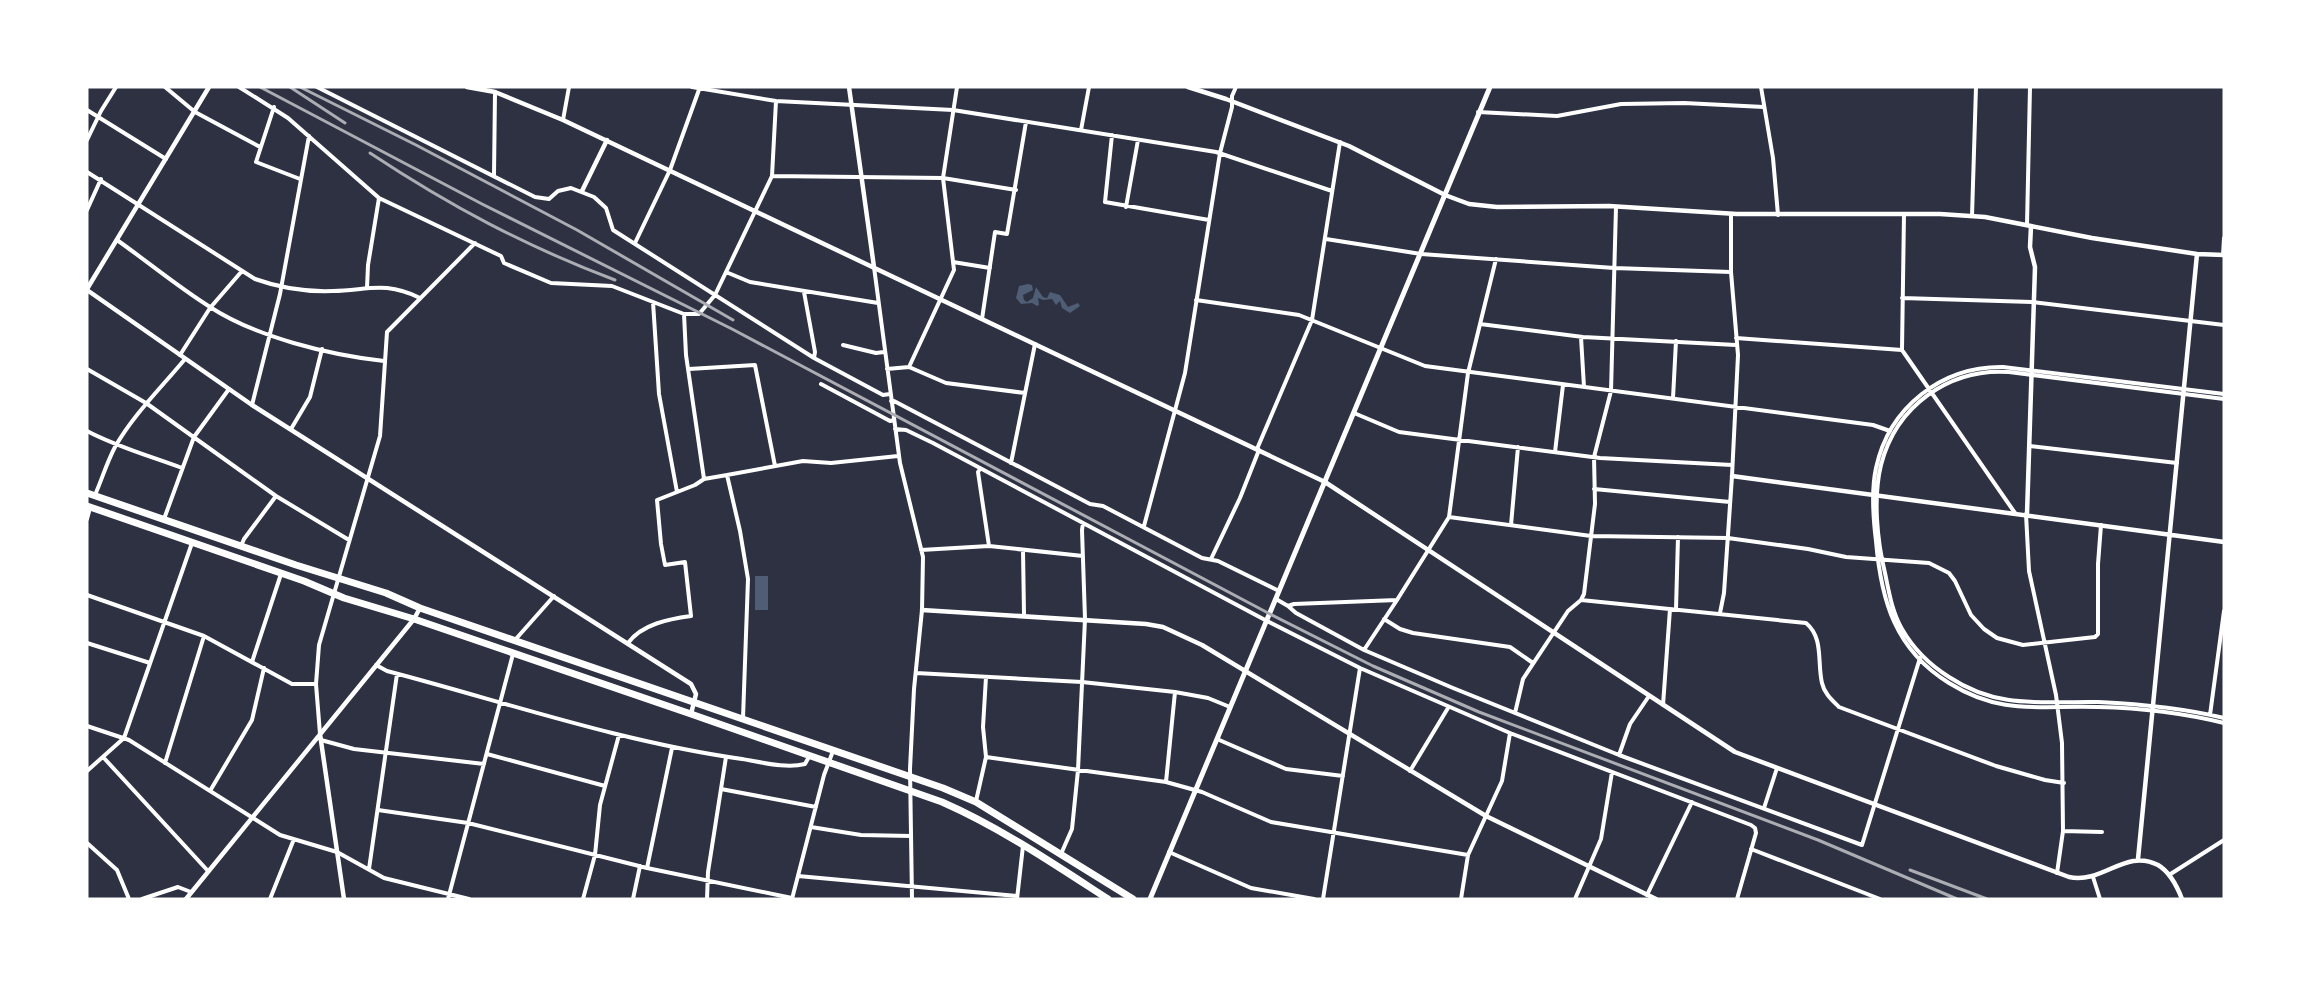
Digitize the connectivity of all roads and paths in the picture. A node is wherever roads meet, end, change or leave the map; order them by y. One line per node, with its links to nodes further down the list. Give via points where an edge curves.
1 (116, 87): 29 (street)
2 (165, 87): 27 (street)
3 (210, 87): 27 (street)
4 (239, 87): 23 (street)
5 (317, 87): 44 (street)
6 (467, 87): 19 (street)
7 (569, 87): 30 (street)
8 (692, 87): 18 (street)
9 (849, 87): 22 (street)
10 (957, 87): 26 (street)
11 (1089, 87): 32 (street)
12 (1188, 87): 21 (street)
13 (1236, 87): 21 (street)
14 (1490, 87): 28 (main road)
15 (1761, 87): 24 (street)
16 (1976, 87): 63 (street)
17 (2030, 87): 65 (street)
18 (700, 88): 20 (street); 42 (street)
19 (495, 92): 30 (street); 44 (street)
20 (776, 101): 22 (street); 45 (street)
21 (1231, 101): 38 (street); 40 (street)
22 (852, 104): 26 (street); 47 (street)
23 (274, 107): 34 (street); 39 (street)
24 (1764, 107): 28 (street, via 1621,104 1557,116); 61 (street)
25 (87, 110): 29 (street)
26 (954, 110): 31 (street); 48 (street)
27 (195, 112): 39 (street); 41 (street)
28 (1478, 112): 53 (main road)
29 (99, 115): 35 (street); 41 (street)
30 (563, 120): 36 (street)
31 (1026, 122): 32 (street); 50 (street)
32 (1081, 130): 33 (street)
33 (1112, 135): 37 (street); 56 (street, via 1104,200)
34 (309, 136): 46 (street); 54 (street)
35 (87, 140)
36 (607, 140): 42 (street); 51 (street)
37 (1138, 140): 40 (street); 56 (street)
38 (1340, 142): 52 (street); 53 (street)
39 (260, 147): 46 (street, via 257,163)
40 (1220, 153): 52 (street); 64 (street)
41 (166, 159): 55 (street)
42 (670, 170): 59 (street); 70 (street)
43 (87, 172): 49 (street)
44 (494, 176): 51 (street, via 535,197 549,199 566,188)
45 (772, 176): 47 (street); 59 (street)
46 (300, 178): 82 (street)
47 (861, 178): 48 (street); 76 (street)
48 (943, 178): 50 (street); 75 (street)
49 (100, 179): 55 (street); 58 (street)
50 (1016, 190): 77 (street, via 1007,234 995,232)
51 (582, 191): 70 (street, via 602,203 613,230)
52 (1332, 191): 67 (street)
53 (1445, 195): 57 (street, via 1469,204 1497,207); 71 (main road)
54 (379, 198): 69 (street); 83 (street)
55 (139, 204): 68 (street); 79 (street)
56 (1126, 207): 64 (street)
57 (1616, 207): 60 (street); 78 (street)
58 (87, 210)
59 (755, 211): 76 (street); 80 (street)
60 (1731, 213): 61 (street); 81 (street)
61 (1778, 214): 62 (street)
62 (1904, 214): 63 (street); 88 (street)
63 (1972, 216): 65 (street)
64 (1209, 220): 90 (street)
65 (2029, 225): 72 (street); 92 (street, via 2035,267)
66 (2224, 238): 73 (street)
67 (1326, 239): 71 (street); 97 (street)
68 (117, 240): 84 (street); 94 (street)
69 (475, 243): 87 (street); 91 (street, via 501,256 504,263 550,283 612,286)
70 (635, 243): 86 (street)
71 (1421, 254): 74 (street); 109 (main road)
72 (2197, 254): 73 (street); 98 (street)
73 (2223, 255)
74 (1496, 259): 78 (street); 99 (street)
75 (953, 262): 77 (street); 89 (street, via 954,270)
76 (874, 267): 89 (street); 93 (street)
77 (990, 268): 96 (street)
78 (1614, 268): 81 (street); 104 (street)
79 (242, 271): 82 (street); 94 (street)
80 (726, 272): 85 (street, via 750,282); 86 (street)
81 (1731, 272): 103 (street)
82 (281, 288): 83 (street); 101 (street)
83 (366, 288): 87 (street, via 392,287)
84 (87, 290): 113 (street)
85 (804, 292): 93 (street); 114 (street)
86 (715, 295): 95 (street, via 699,314); 114 (street)
87 (420, 298): 115 (street, via 387,332)
88 (1902, 298): 92 (street); 111 (street)
89 (941, 300): 96 (street); 116 (street)
90 (1196, 300): 97 (street); 138 (street)
91 (653, 302): 95 (street); 166 (street, via 659,394)
92 (2032, 302): 98 (street); 120 (street)
93 (878, 303): 112 (street)
94 (210, 308): 101 (street); 113 (street)
95 (684, 315): 118 (street)
96 (982, 319): 106 (street)
97 (1312, 320): 109 (street); 150 (street)
98 (2191, 321): 100 (street); 128 (street)
99 (1480, 324): 102 (street); 121 (street)
100 (2224, 325)
101 (270, 335): 110 (street); 136 (street)
102 (1581, 337): 104 (street); 124 (street)
103 (1736, 338): 108 (street); 111 (street)
104 (1612, 339): 105 (street); 127 (street)
105 (1676, 341): 108 (street); 132 (street)
106 (1035, 344): 129 (street); 138 (street)
107 (843, 345): 112 (street)
108 (1736, 345): 137 (street)
109 (1380, 348): 121 (street, via 1425,366); 139 (main road)
110 (322, 350): 115 (street); 141 (street, via 310,397)
111 (1902, 350): 126 (street)
112 (884, 352): 119 (street)
113 (183, 357): 125 (street); 135 (street)
114 (814, 358): 130 (street, via 883,395)
115 (384, 361): 162 (street, via 380,436)
116 (909, 367): 119 (street); 129 (street, via 945,384)
117 (87, 369): 135 (street)
118 (689, 369): 157 (street, via 755,365); 163 (street)
119 (886, 369): 130 (street)
120 (2030, 372): 126 (street, via 2003,367 1978,369 1949,377); 128 (street); 148 (street)
121 (1468, 373): 123 (street); 146 (street)
122 (821, 384): 140 (street)
123 (1563, 385): 124 (street); 151 (street)
124 (1584, 387): 127 (street)
125 (229, 389): 136 (street); 145 (street)
126 (1928, 390): 144 (street, via 1902,413); 168 (street, via 1890,441); 172 (street)
127 (1611, 391): 132 (street); 153 (street)
128 (2184, 392): 131 (street); 133 (street); 155 (street)
129 (1025, 393): 154 (street)
130 (890, 394): 134 (street)
131 (2224, 394)
132 (1673, 398): 137 (street)
133 (2224, 399)
134 (891, 401): 140 (street); 154 (street)
135 (146, 403): 145 (street); 147 (street)
136 (252, 405): 141 (street)
137 (1735, 406): 144 (street, via 1873,425); 156 (street)
138 (1175, 411): 150 (street); 180 (street)
139 (1354, 413): 146 (street, via 1399,432); 164 (main road)
140 (894, 420): 142 (street)
141 (291, 429): 162 (street)
142 (895, 429): 152 (street); 159 (street, via 906,430)
143 (87, 431): 147 (street)
144 (1890, 431): 168 (street, via 1876,469)
145 (194, 437): 158 (street); 169 (street)
146 (1460, 440): 149 (street); 174 (street)
147 (117, 445): 158 (street); 167 (street)
148 (2028, 446): 155 (street); 173 (street)
149 (1518, 447): 151 (street); 179 (street)
150 (1258, 449): 164 (street); 194 (street)
151 (1555, 452): 153 (street)
152 (898, 456): 157 (street); 190 (street)
153 (1594, 457): 156 (street); 165 (street)
154 (1011, 463): 180 (street, via 1090,504 1103,506)
155 (2177, 464): 181 (street)
156 (1732, 465): 161 (street)
157 (775, 466): 160 (street)
158 (182, 468): 176 (street)
159 (980, 469): 177 (street); 189 (street)
160 (727, 475): 163 (street); 250 (street, via 748,579)
161 (1732, 476): 168 (street); 170 (street)
162 (368, 477): 185 (street); 201 (street)
163 (704, 479): 166 (street)
164 (1325, 482): 192 (street); 198 (main road)
165 (1594, 489): 170 (street); 182 (street)
166 (677, 492): 221 (street, via 657,500 661,544 665,565 685,562 692,616 646,628)
167 (91, 494): 176 (highway)
168 (1876, 495): 172 (street); 195 (street)
169 (276, 496): 185 (street); 188 (street)
170 (1730, 502): 184 (street)
171 (89, 506): 175 (street); 187 (highway)
172 (2015, 513): 173 (street)
173 (2026, 514): 178 (street); 222 (street, via 2029,571)
174 (1449, 517): 179 (street); 192 (street)
175 (87, 519)
176 (164, 519): 188 (highway)
177 (1083, 523): 193 (street); 215 (street)
178 (2101, 524): 181 (street); 222 (street, via 2098,634)
179 (1512, 525): 182 (street)
180 (1144, 526): 194 (street, via 1202,558)
181 (2170, 533): 186 (street); 246 (street)
182 (1590, 536): 183 (street); 204 (street)
183 (1678, 537): 184 (street); 207 (street)
184 (1728, 538): 195 (street); 210 (street)
185 (349, 540): 197 (street)
186 (2224, 542)
187 (192, 543): 196 (highway); 216 (street)
188 (241, 546): 197 (highway)
189 (989, 546): 190 (street); 191 (street)
190 (921, 550): 208 (street)
191 (1023, 550): 193 (street); 211 (street)
192 (1430, 551): 203 (street); 217 (street)
193 (1083, 555): 213 (street)
194 (1211, 559): 198 (street)
195 (1880, 561): 222 (street, via 1940,567 1955,581 1976,622 1990,634 2017,644); 225 (street, via 1892,620)
196 (282, 573): 199 (highway); 226 (street)
197 (339, 578): 199 (street); 206 (highway)
198 (1279, 591): 202 (main road)
199 (335, 594): 212 (highway); 237 (street, via 319,645)
200 (87, 595): 216 (street)
201 (554, 596): 219 (street); 221 (street)
202 (1276, 599): 205 (street); 215 (main road)
203 (1397, 600): 205 (street); 214 (street)
204 (1581, 600): 207 (street); 217 (street)
205 (1288, 606): 223 (street)
206 (420, 608): 212 (street); 219 (highway)
207 (1673, 609): 210 (street); 242 (street)
208 (922, 610): 211 (street); 233 (street)
209 (2224, 611): 249 (street)
210 (1720, 613): 253 (street, via 1806,623 1817,638 1822,685 1829,697 1839,707)
211 (1024, 615): 213 (street)
212 (414, 619): 224 (highway); 229 (street)
213 (1085, 619): 232 (street, via 1163,627); 236 (street)
214 (1384, 619): 223 (street); 228 (street, via 1413,633 1510,647)
215 (1266, 621): 231 (street); 232 (main road)
216 (164, 622): 218 (street); 227 (street)
217 (1553, 633): 228 (street); 239 (street)
218 (204, 636): 226 (street); 271 (street)
219 (515, 640): 241 (highway)
220 (87, 643): 227 (street)
221 (628, 643): 241 (street, via 691,684)
222 (2044, 643): 243 (street)
223 (1364, 650): 247 (street)
224 (513, 654): 240 (street); 248 (highway)
225 (1920, 657): 243 (street, via 1949,683 1984,700 2025,708); 253 (street)
226 (252, 662): 230 (street)
227 (150, 663): 258 (street)
228 (1533, 663): 247 (street, via 1520,687)
229 (376, 665): 234 (street); 255 (street)
230 (264, 668): 237 (street, via 292,684); 286 (street, via 252,720)
231 (1360, 668): 245 (street); 257 (street)
232 (1245, 672): 244 (main road); 257 (street)
233 (916, 673): 235 (street); 279 (street)
234 (397, 674): 240 (street); 263 (street)
235 (986, 677): 236 (street); 269 (street)
236 (1082, 682): 238 (street); 274 (street)
237 (316, 684): 255 (street)
238 (1175, 692): 244 (street); 280 (street)
239 (1649, 696): 242 (street); 265 (street, via 1630,724)
240 (501, 702): 256 (street); 264 (street)
241 (695, 703): 248 (street); 250 (highway)
242 (1663, 705): 273 (street, via 1735,752)
243 (2057, 705): 246 (street); 281 (street)
244 (1230, 707): 259 (main road)
245 (1448, 708): 254 (street); 276 (street)
246 (2152, 708): 249 (street); 313 (street)
247 (1515, 713): 265 (street)
248 (691, 714): 266 (highway)
249 (2210, 717): 251 (street)
250 (743, 719): 262 (highway)
251 (2224, 720)
252 (87, 726): 258 (street)
253 (1898, 728): 281 (street, via 1996,766); 289 (street)
254 (1510, 733): 277 (street); 293 (street, via 1502,782)
255 (320, 734): 260 (street); 294 (street)
256 (620, 735): 261 (street); 282 (street)
257 (1350, 735): 276 (street); 278 (street)
258 (124, 738): 267 (street); 271 (street)
259 (1217, 739): 278 (street, via 1286,769); 285 (main road)
260 (321, 740): 263 (street); 308 (street)
261 (672, 748): 268 (street); 316 (street)
262 (833, 750): 270 (street); 279 (highway)
263 (386, 753): 272 (street); 292 (street)
264 (487, 754): 272 (street); 282 (street)
265 (1619, 754): 291 (street)
266 (811, 755): 268 (street, via 803,765); 270 (highway)
267 (103, 757): 275 (street); 318 (street)
268 (726, 757): 283 (street)
269 (986, 757): 274 (street); 287 (street)
270 (829, 761): 284 (highway); 290 (street)
271 (165, 763): 286 (street)
272 (484, 764): 295 (street)
273 (1777, 768): 289 (street); 291 (street)
274 (1078, 770): 280 (street); 310 (street, via 1072,829)
275 (87, 771)
276 (1410, 771): 293 (street)
277 (1612, 772): 288 (street); 315 (street, via 1601,839)
278 (1343, 776): 298 (street)
279 (910, 777): 284 (street); 287 (highway)
280 (1166, 783): 285 (street)
281 (2064, 783): 297 (street)
282 (605, 786): 311 (street)
283 (721, 789): 290 (street); 323 (street)
284 (910, 790): 300 (street); 304 (highway, via 974,816)
285 (1195, 790): 298 (street, via 1271,822); 309 (main road)
286 (210, 791): 294 (street)
287 (976, 802): 310 (highway)
288 (1692, 802): 306 (street, via 1755,828); 327 (street)
289 (1874, 805): 291 (street, via 1862,845); 319 (street)
290 (816, 807): 296 (street)
291 (1764, 808)
292 (378, 810): 295 (street); 317 (street)
293 (1486, 816): 312 (street); 315 (street)
294 (252, 818): 301 (street); 318 (street)
295 (468, 823): 311 (street); 326 (street)
296 (811, 827): 300 (street, via 861,835); 321 (street)
297 (2063, 831): 299 (street); 319 (street)
298 (1334, 832): 312 (street); 345 (street)
299 (2102, 832)
300 (911, 836): 324 (street)
301 (294, 839): 308 (street); 333 (street)
302 (2224, 840): 320 (street)
303 (87, 843): 305 (street)
304 (1023, 845): 329 (street); 341 (highway)
305 (93, 848): 307 (street); 330 (street, via 117,870)
306 (1751, 849): 349 (street); 350 (street)
307 (87, 850)
308 (337, 852): 317 (street); 334 (street)
309 (1169, 852): 343 (main road); 344 (street, via 1251,888)
310 (1061, 854): 342 (highway)
311 (595, 855): 314 (street); 337 (street)
312 (1468, 855): 346 (street)
313 (2138, 859): 320 (street, via 2150,861); 322 (street)
314 (640, 866): 316 (street); 338 (street)
315 (1589, 867): 327 (street); 347 (street)
316 (647, 868): 323 (street)
317 (369, 869): 326 (street, via 384,878)
318 (208, 871): 325 (street)
319 (2057, 873): 322 (street)
320 (2169, 875): 352 (street)
321 (798, 876): 324 (street); 328 (street)
322 (2093, 877): 351 (street)
323 (708, 879): 328 (street); 339 (street)
324 (911, 886): 329 (street); 340 (street)
325 (191, 892): 331 (street, via 178,887); 332 (street)
326 (449, 893): 335 (street); 336 (street)
327 (1647, 895): 348 (street)
328 (792, 898)
329 (1017, 898)
330 (129, 899)
331 (142, 899)
332 (186, 899)
333 (270, 899)
334 (344, 899)
335 (448, 899)
336 (469, 899)
337 (583, 899)
338 (633, 899)
339 (707, 899)
340 (912, 899)
341 (1108, 899)
342 (1133, 899)
343 (1150, 899)
344 (1314, 899)
345 (1323, 899)
346 (1461, 899)
347 (1575, 899)
348 (1656, 899)
349 (1737, 899)
350 (1880, 899)
351 (2100, 899)
352 (2182, 899)

